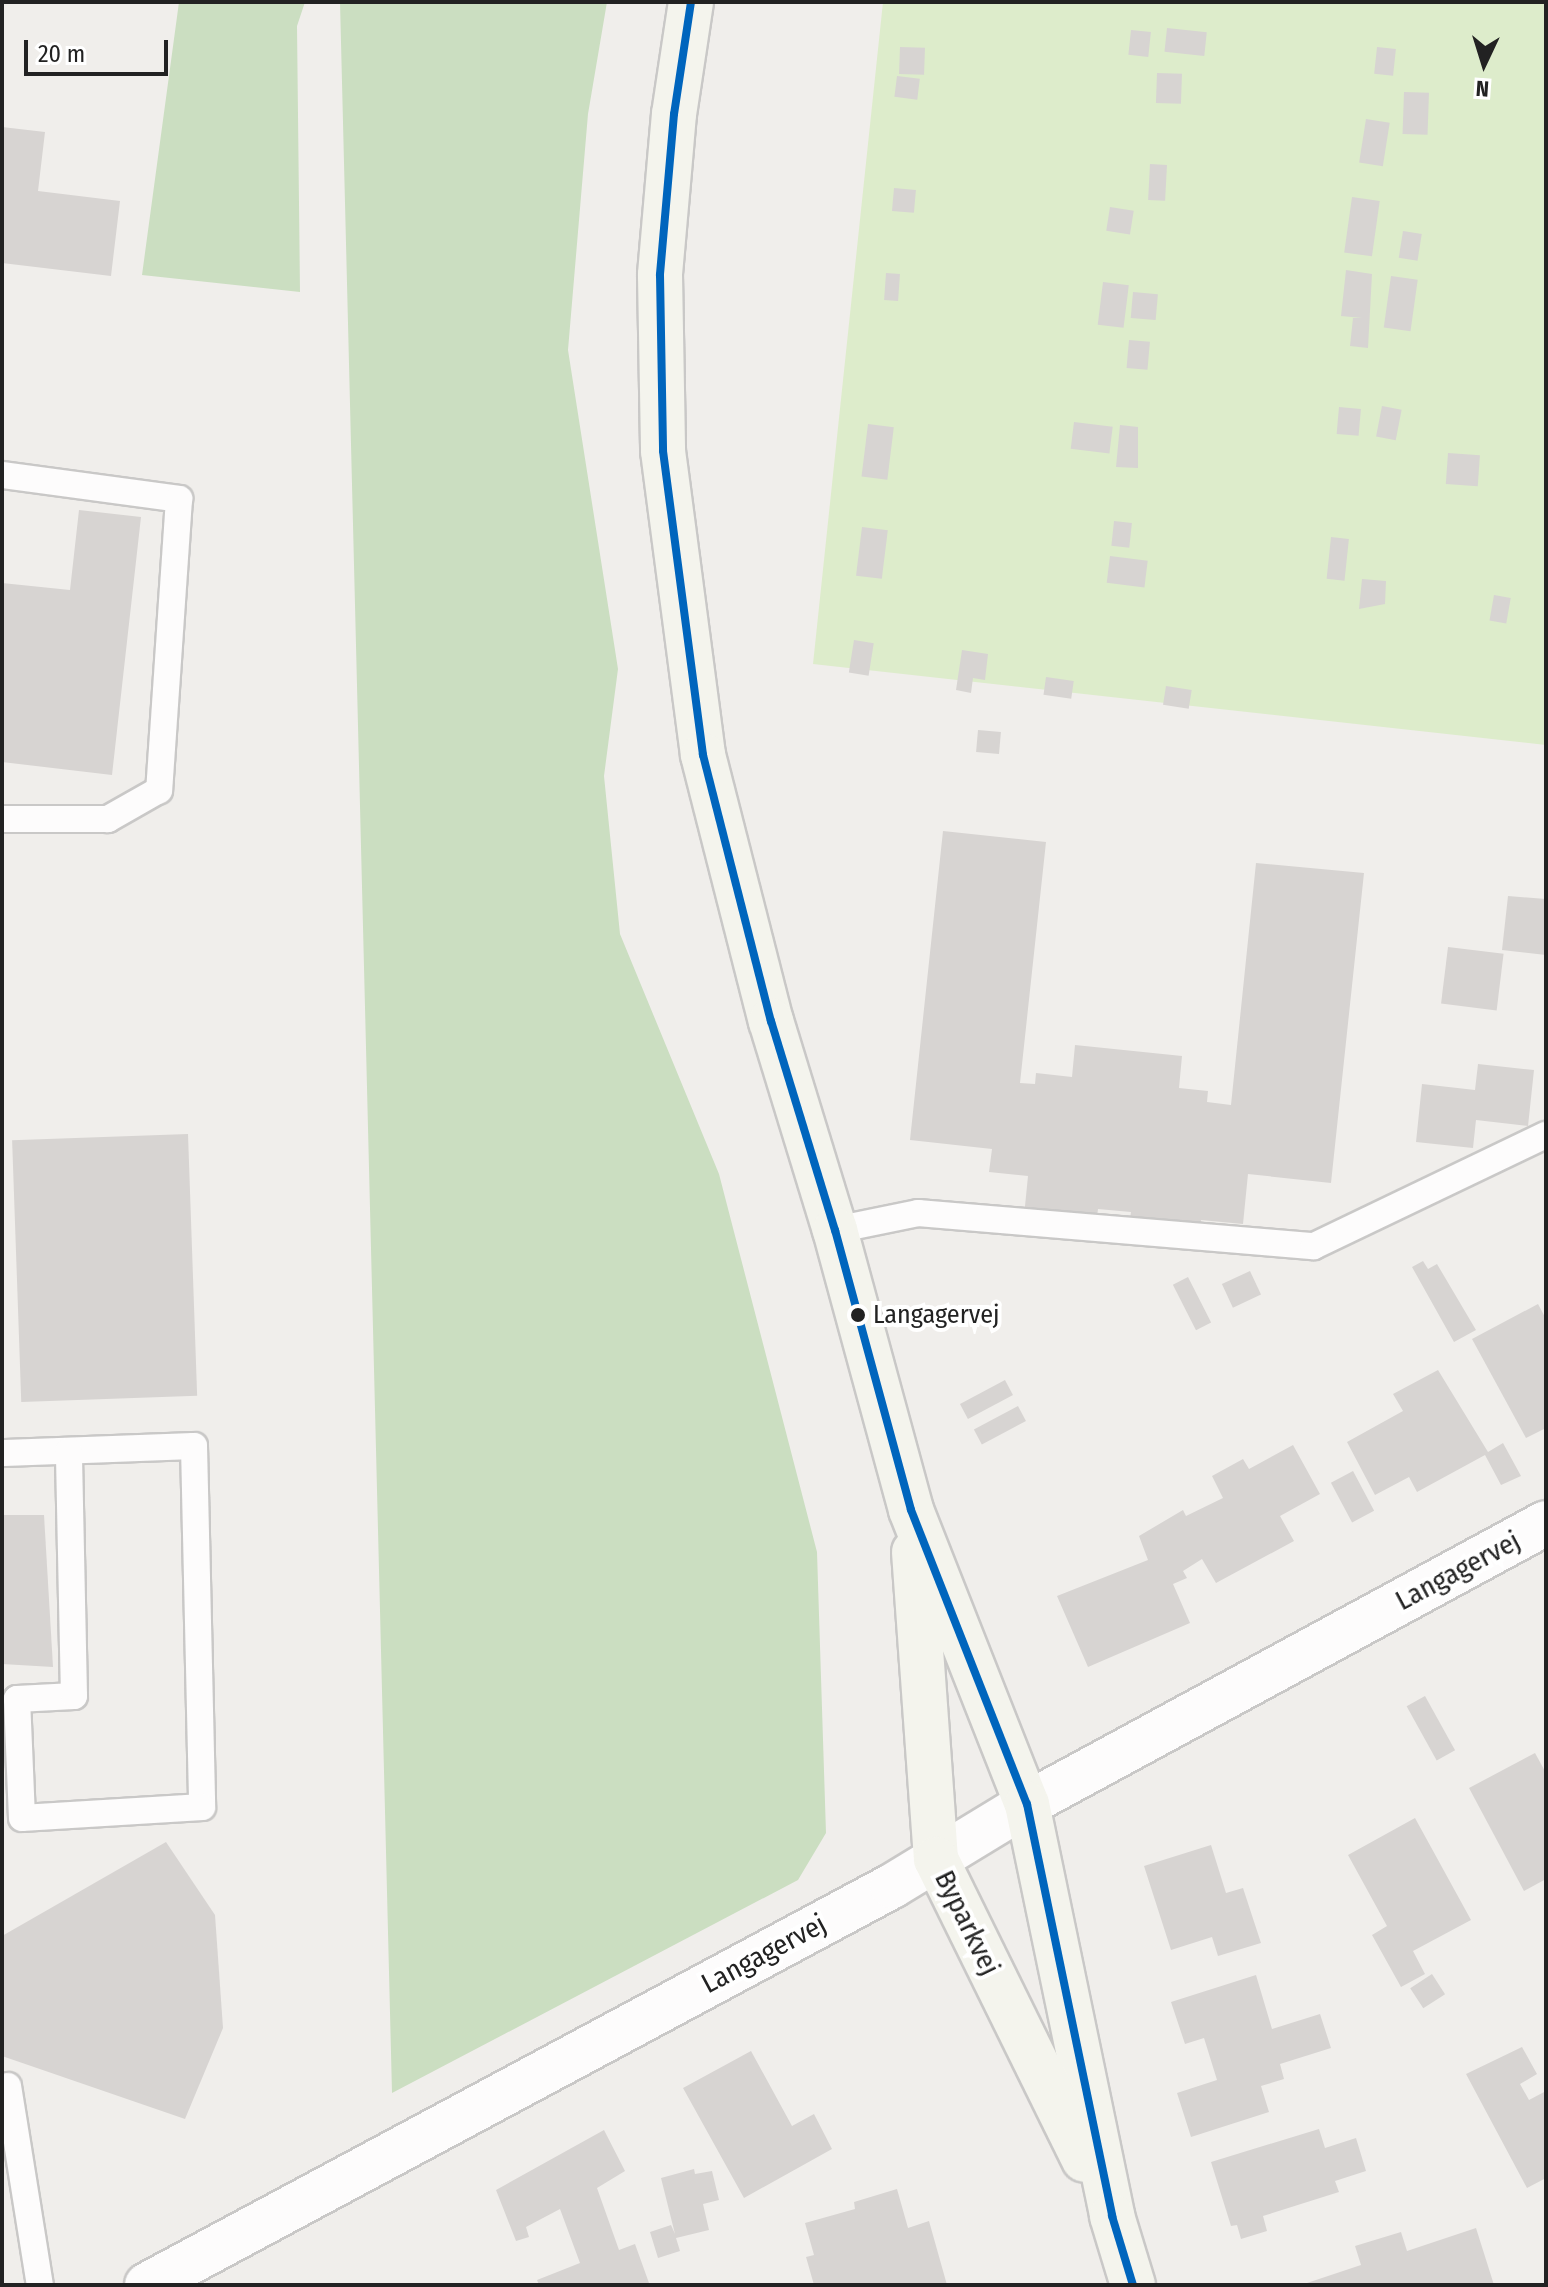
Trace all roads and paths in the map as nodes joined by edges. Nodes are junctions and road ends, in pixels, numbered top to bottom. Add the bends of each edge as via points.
1 (691, 2) edge
2 (2, 475) edge
3 (2, 819) edge
4 (1546, 1135) edge
5 (835, 1230) junction
6 (69, 1451) junction
7 (2, 1453) edge
8 (911, 1510) junction
9 (1546, 1523) edge
10 (1027, 1804) junction
11 (936, 1859) junction
12 (8, 2086) dead end
13 (1112, 2216) junction
14 (40, 2285) edge
15 (147, 2285) edge
16 (1133, 2285) edge

1 - 5 street, Byparkvej via 674,114 660,275 663,451 683,624 703,755 771,1021
2 - 3 lane via 179,499 159,790 108,819
4 - 5 lane via 1314,1246 918,1213
5 - 8 street, Byparkvej
6 - 6 lane via 194,1446 202,1807 22,1818 17,1699 74,1696
6 - 7 lane
8 - 10 street, Byparkvej
8 - 11 street, Byparkvej
9 - 10 street, Langagervej
10 - 11 street, Langagervej
10 - 13 street, Byparkvej
11 - 13 street, Byparkvej
11 - 15 street, Langagervej
12 - 14 lane
13 - 16 street, Byparkvej

